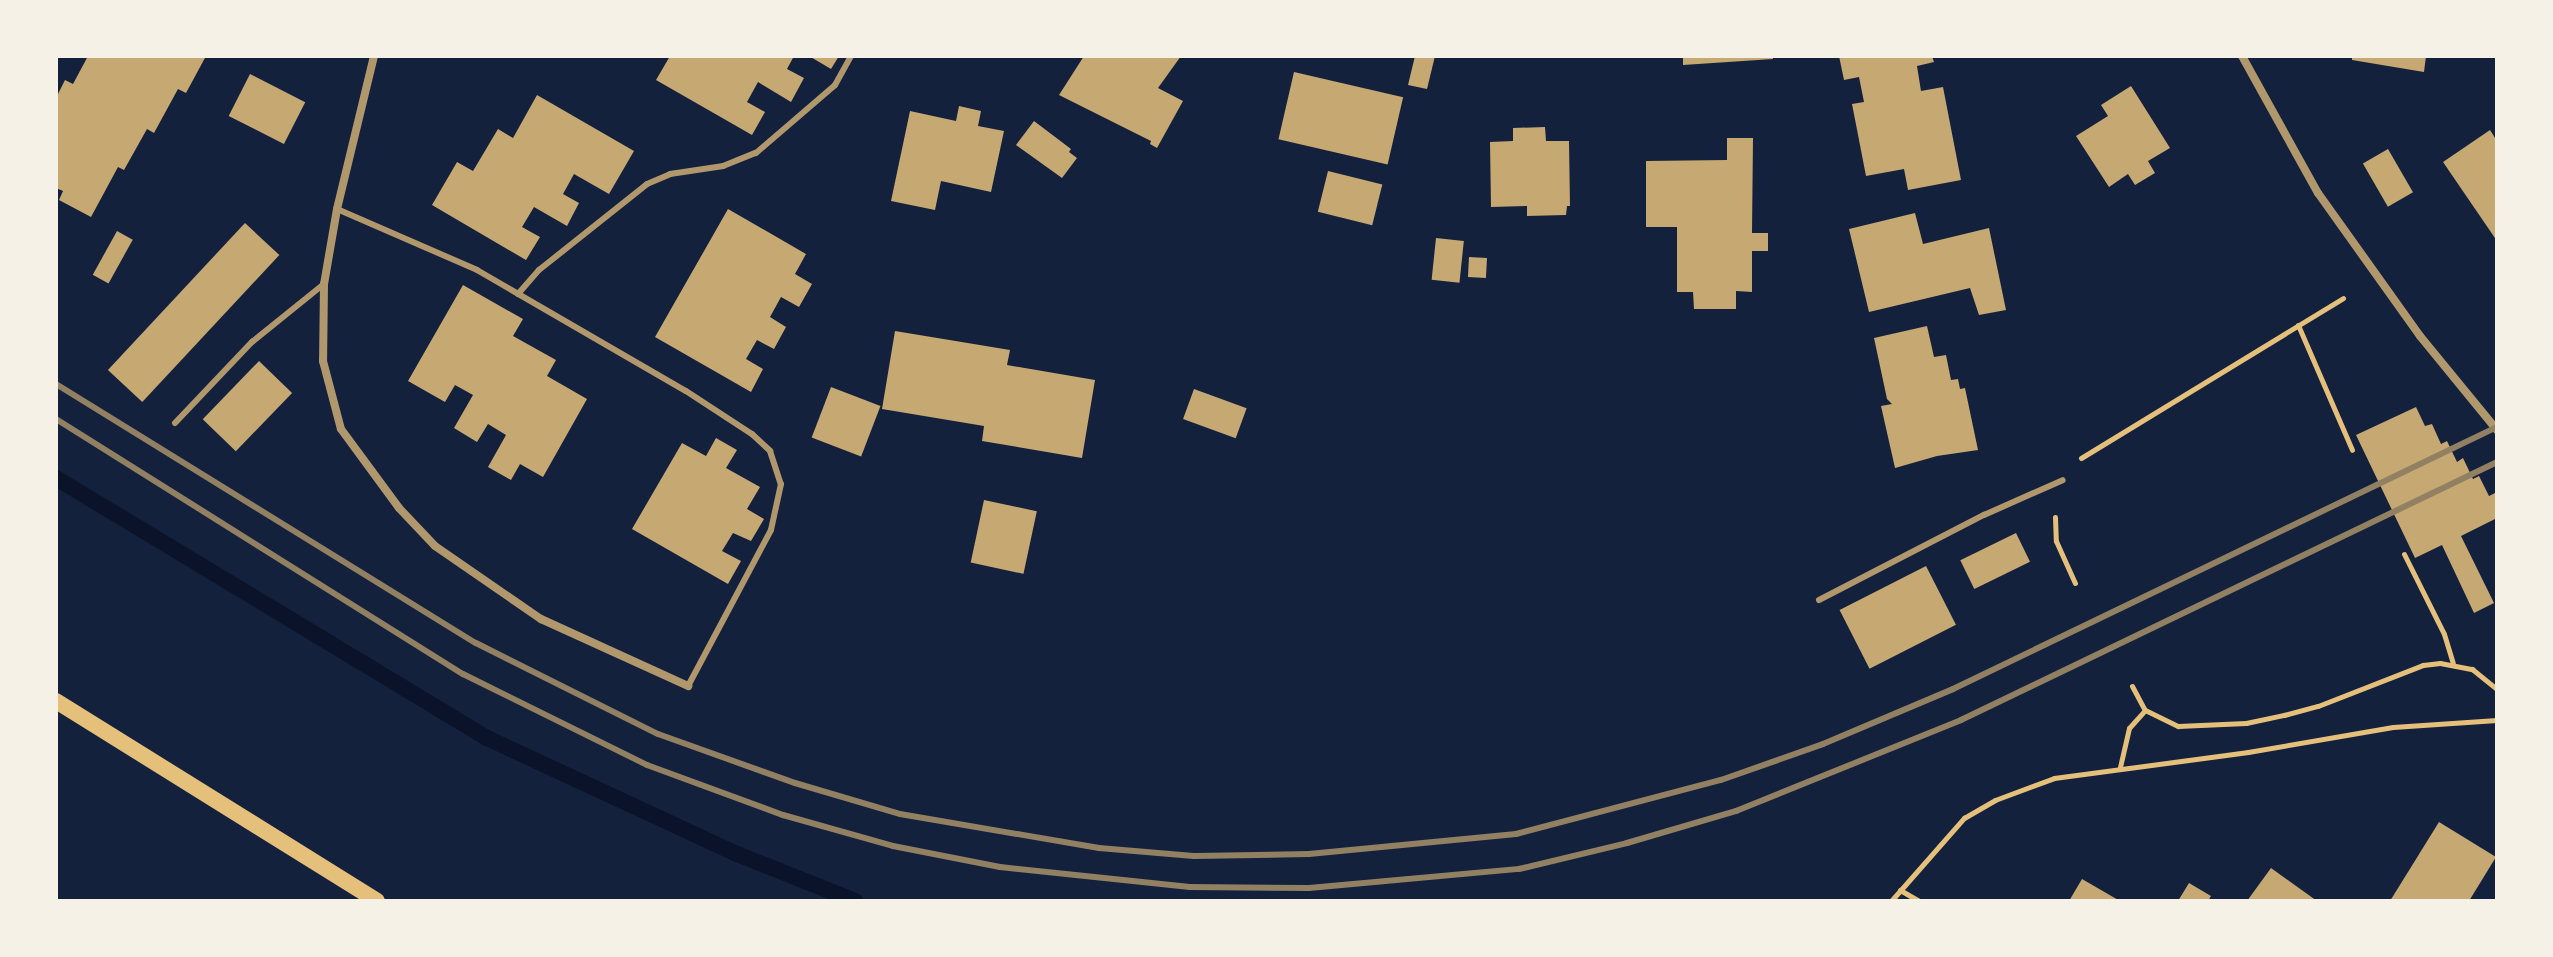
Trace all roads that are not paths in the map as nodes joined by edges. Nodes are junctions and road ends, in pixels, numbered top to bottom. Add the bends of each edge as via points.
1 (374, 56) edge
2 (851, 56) edge
3 (2242, 56) edge
4 (337, 209) junction
5 (324, 284) junction
6 (518, 294) junction
7 (175, 423) dead end
8 (2497, 430) edge
9 (2063, 480) road end
10 (1819, 600) dead end
11 (688, 686) joint
12 (56, 701) edge
13 (377, 901) edge

1 - 4 street
2 - 6 lane via 835,85 756,153 647,184 539,270
3 - 8 street via 2318,193
4 - 5 street
4 - 6 lane via 477,270
5 - 7 lane via 252,342
5 - 11 street via 323,361 341,429 399,508 435,546 541,619
6 - 11 lane via 686,391 770,451 781,484 771,530
9 - 10 lane
12 - 13 main road

